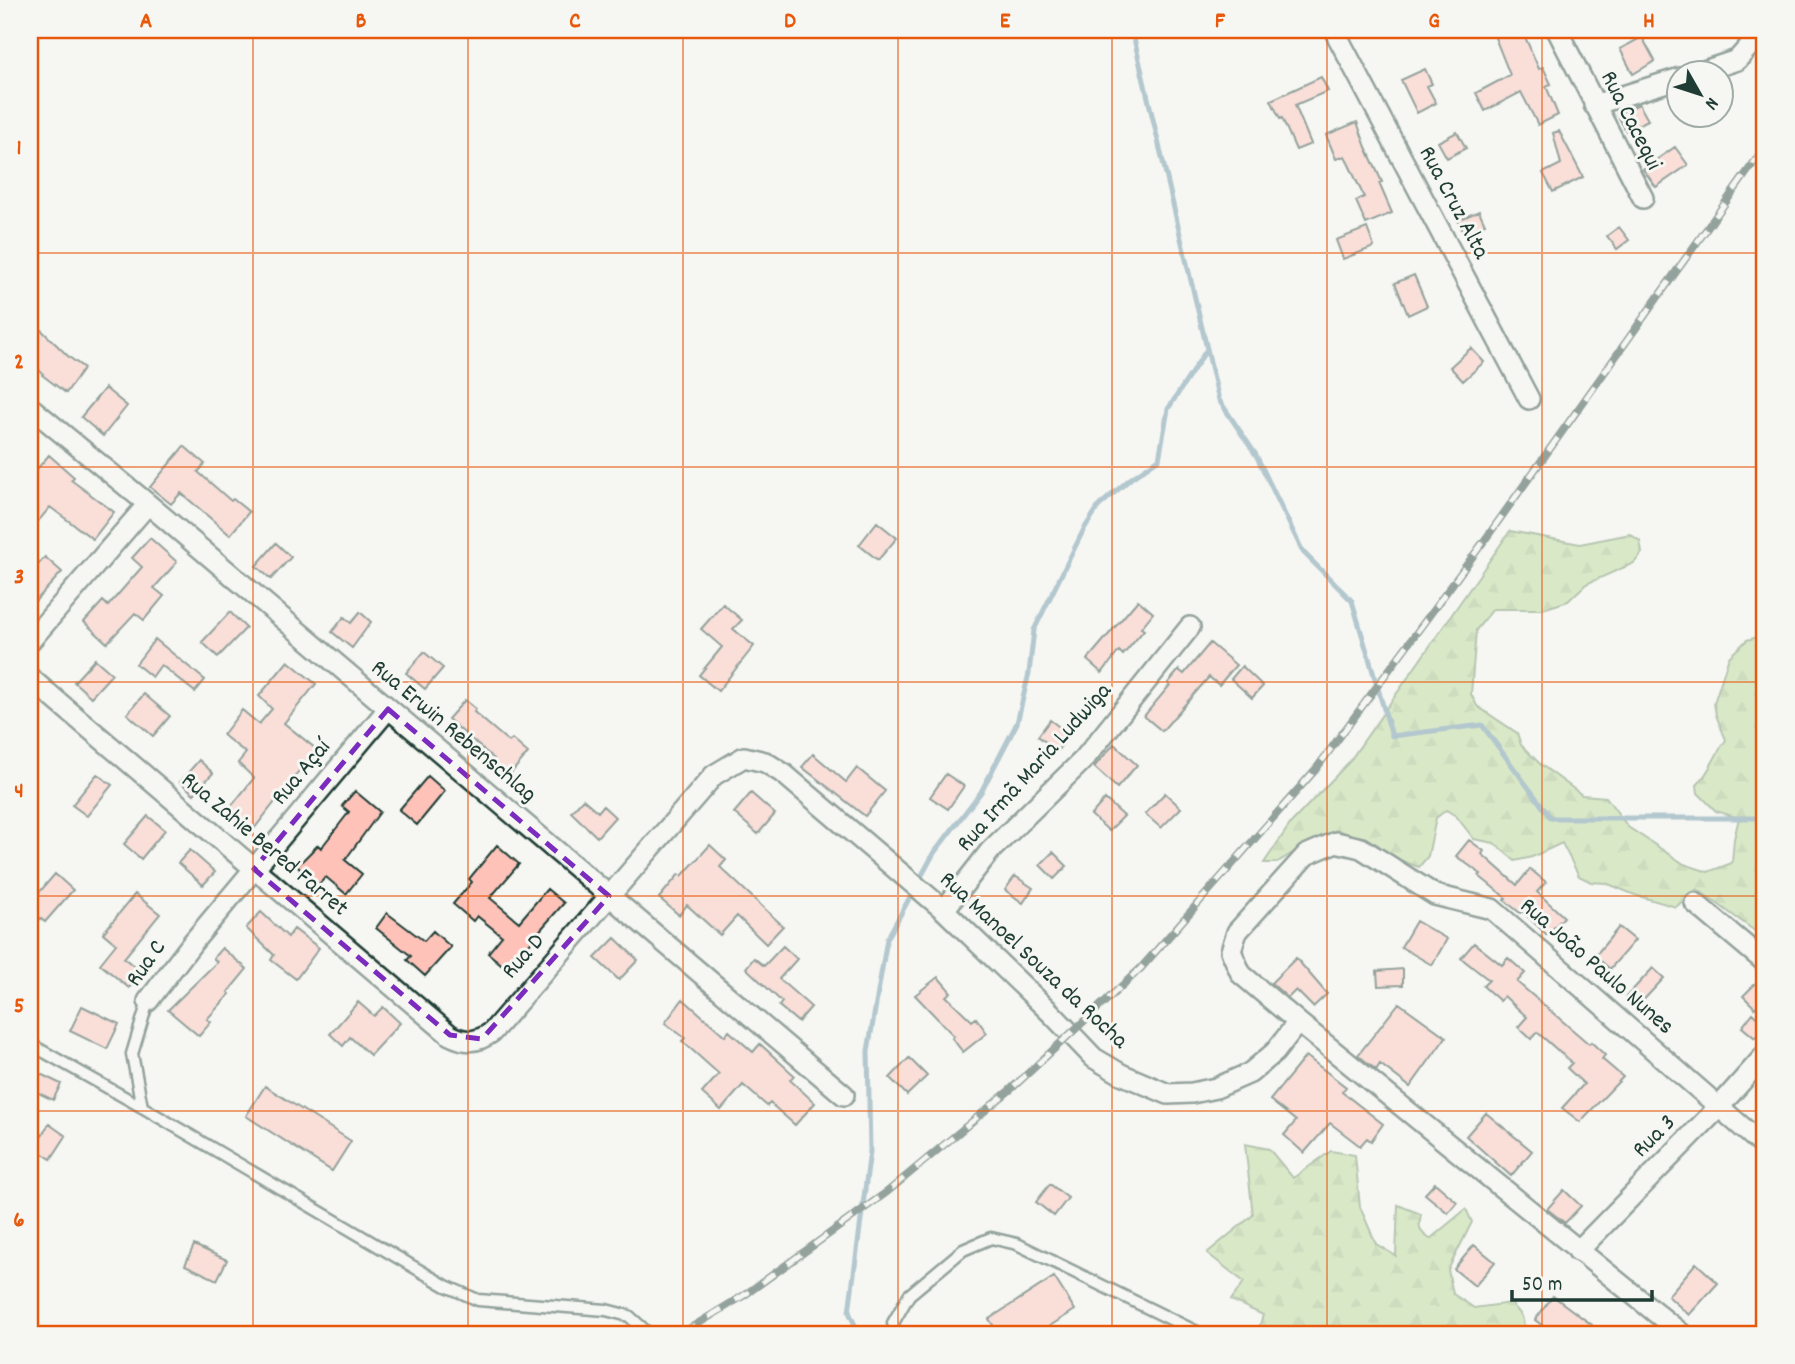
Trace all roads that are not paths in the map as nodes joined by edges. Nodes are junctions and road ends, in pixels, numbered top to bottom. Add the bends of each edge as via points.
1 (1334, 30) edge
2 (1556, 30) edge
3 (1764, 30) edge
4 (1736, 60) edge
5 (1666, 82) edge
6 (1594, 105) junction
7 (1643, 198) dead end
8 (1529, 399) dead end
9 (30, 407) edge
10 (148, 504) junction
11 (1190, 627) dead end
12 (30, 641) edge
13 (30, 678) edge
14 (388, 709) junction
15 (254, 869) junction
16 (609, 896) junction
17 (1695, 903) dead end
18 (944, 910) junction
19 (1765, 962) edge
20 (148, 1002) joint
21 (1298, 1022) junction
22 (471, 1042) joint
23 (30, 1044) edge
24 (1765, 1055) edge
25 (844, 1095) dead end
26 (142, 1107) junction
27 (1719, 1107) junction
28 (1765, 1147) edge
29 (1578, 1251) junction
30 (649, 1334) edge
31 (896, 1334) edge
32 (1201, 1334) edge
33 (1682, 1334) edge

1 - 8 street, Rua Cruz Alta
2 - 6 street, Rua Cacequi
3 - 4 street
5 - 6 street
6 - 7 street, Rua Cacequi
9 - 10 street, Rua Erwin Rebenschlag
10 - 12 street
10 - 14 street, Rua Erwin Rebenschlag
11 - 18 street, Rua Irmã Maria Ludwiga via 1084,759 990,851
13 - 15 street, Rua Zahie Bered Farret
14 - 15 street, Rua Açaí
14 - 16 street, Rua Erwin Rebenschlag
15 - 20 street, Rua C
15 - 22 street, Rua Zahie Bered Farret via 450,1035
16 - 18 street, Rua Manoel Souza da Rocha via 714,775 744,757 765,762 784,774
16 - 22 street, Rua D via 492,1032
16 - 25 street, Rua Erwin Rebenschlag
17 - 19 street
18 - 21 street, Rua Manoel Souza da Rocha via 1094,1058 1168,1094 1216,1087 1250,1073 1275,1052
20 - 26 lane, Rua C via 132,1054
21 - 27 street, Rua João Paulo Nunes via 1241,974 1231,951 1237,932 1306,855 1336,842 1361,848 1435,895 1492,909
21 - 29 street
23 - 26 lane
24 - 27 street, Rua 3
26 - 30 lane via 446,1286 478,1300 606,1310 629,1317
27 - 28 street, Rua João Paulo Nunes
27 - 29 street, Rua 3
29 - 33 street
31 - 32 lane via 893,1324 909,1295 963,1250 991,1238 1017,1244

